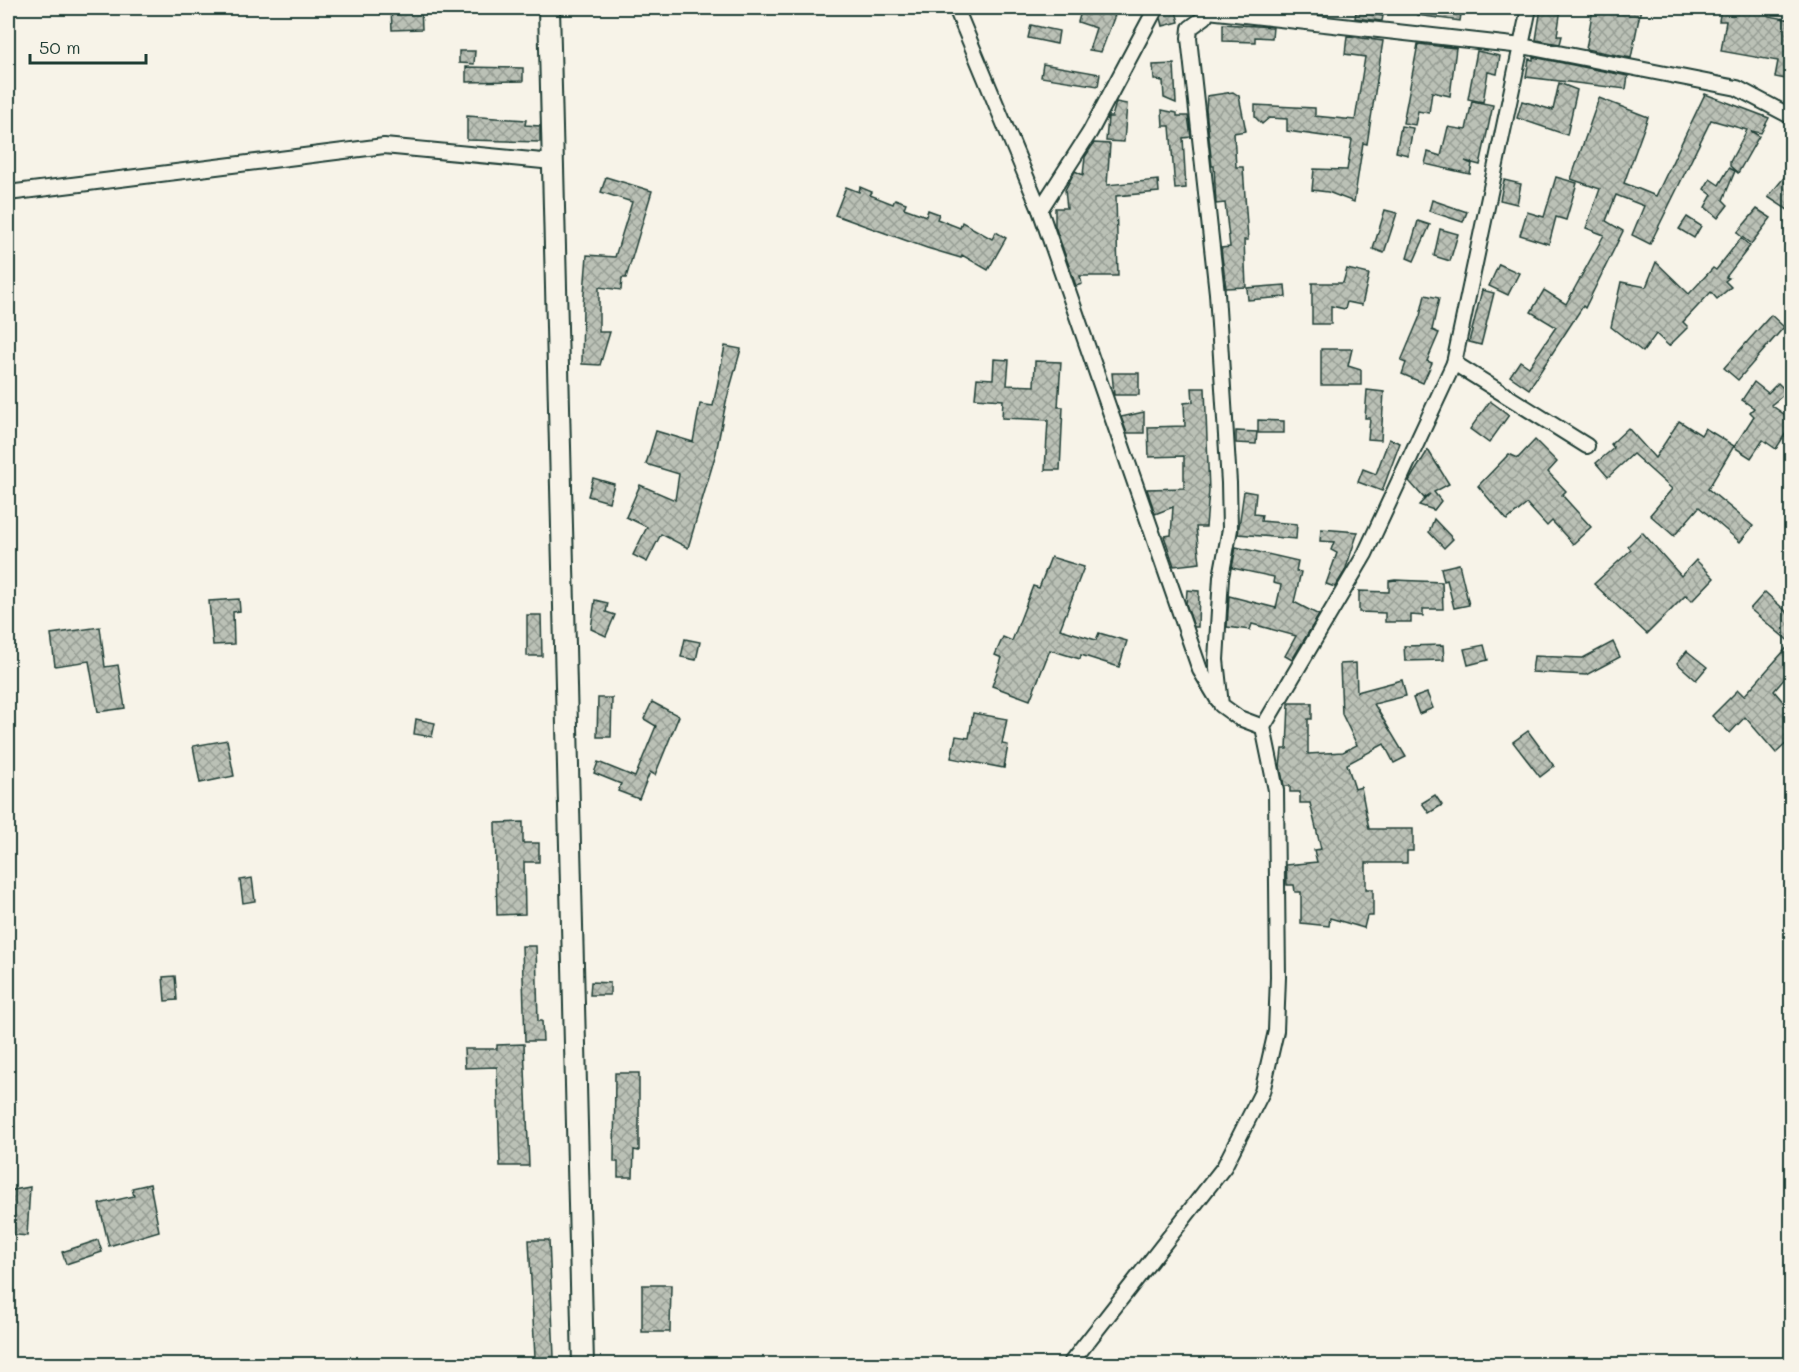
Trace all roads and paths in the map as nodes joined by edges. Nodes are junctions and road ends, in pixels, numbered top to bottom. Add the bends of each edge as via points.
1 (549, 8) edge
2 (956, 8) edge
3 (1156, 8) edge
4 (1530, 8) edge
5 (1208, 9) edge
6 (1522, 46) junction
7 (1791, 117) edge
8 (553, 162) junction
9 (8, 193) edge
10 (1040, 210) junction
11 (1454, 363) junction
12 (1587, 446) dead end
13 (1221, 705) junction
14 (1263, 727) junction
15 (583, 1365) edge
16 (1070, 1365) edge

1 - 8 main road
2 - 10 street
3 - 10 street via 1090,132
4 - 6 street
5 - 6 street
5 - 13 street via 1205,17 1190,28 1189,38 1217,293 1229,483 1230,529 1221,577 1216,660
6 - 7 street via 1737,88
6 - 11 street
8 - 9 street via 384,146
8 - 15 main road
10 - 13 street via 1200,670
11 - 12 street
11 - 14 street via 1365,554
13 - 14 street via 1239,718
14 - 16 street via 1276,790 1278,977 1276,1031 1262,1092 1224,1167

